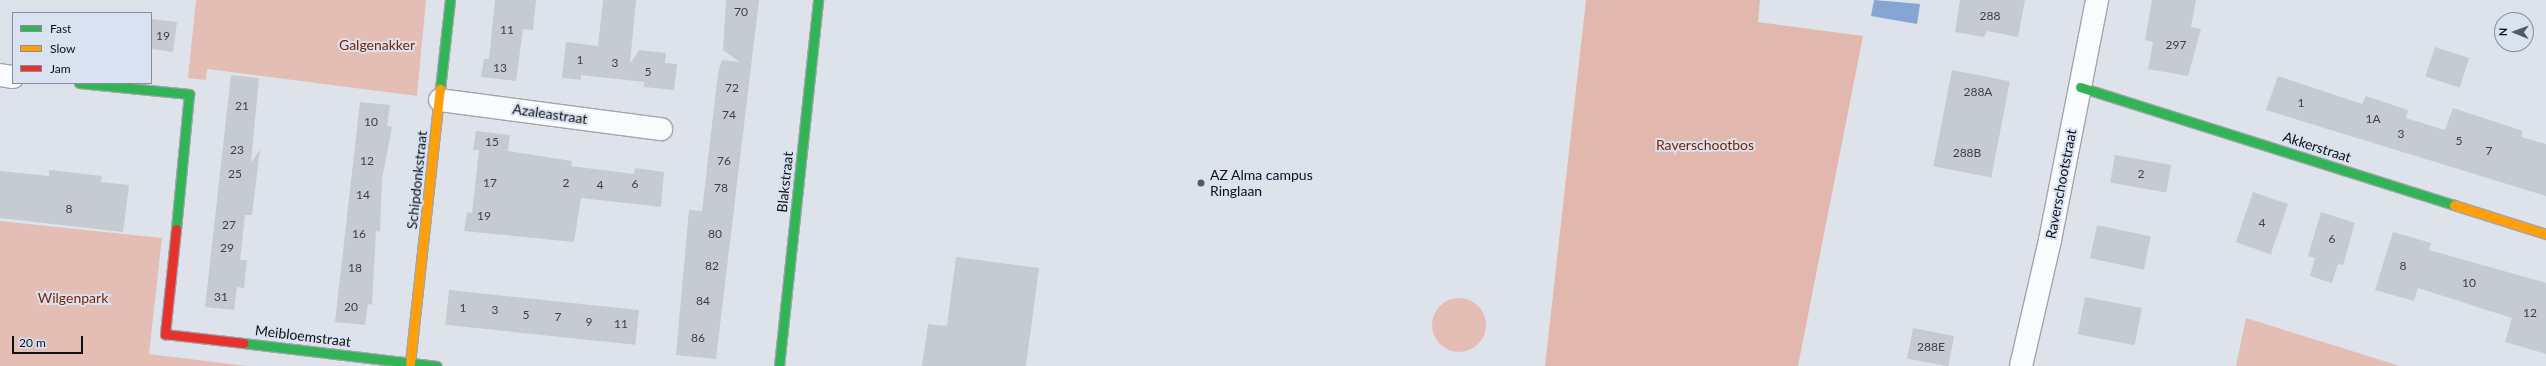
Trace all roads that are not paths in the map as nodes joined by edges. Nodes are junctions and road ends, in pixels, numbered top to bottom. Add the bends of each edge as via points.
1 (450, 0) edge
2 (818, 0) edge
3 (2097, 0) edge
4 (0, 75) edge
5 (12, 76) edge
6 (89, 84) edge
7 (2080, 87) junction
8 (440, 100) junction
9 (661, 129) dead end
10 (2546, 234) edge
11 (410, 363) junction
12 (437, 366) edge
13 (779, 366) edge
14 (2021, 366) edge

1 - 8 street, Schipdonkstraat
2 - 13 street, Blakstraat
3 - 7 street, Raverschootstraat
4 - 5 street
6 - 11 street, Meibloemstraat via 189,94 165,334
7 - 10 street, Akkerstraat
7 - 14 street, Raverschootstraat
8 - 9 street, Azaleastraat
8 - 11 street, Schipdonkstraat
11 - 12 street, Meibloemstraat

